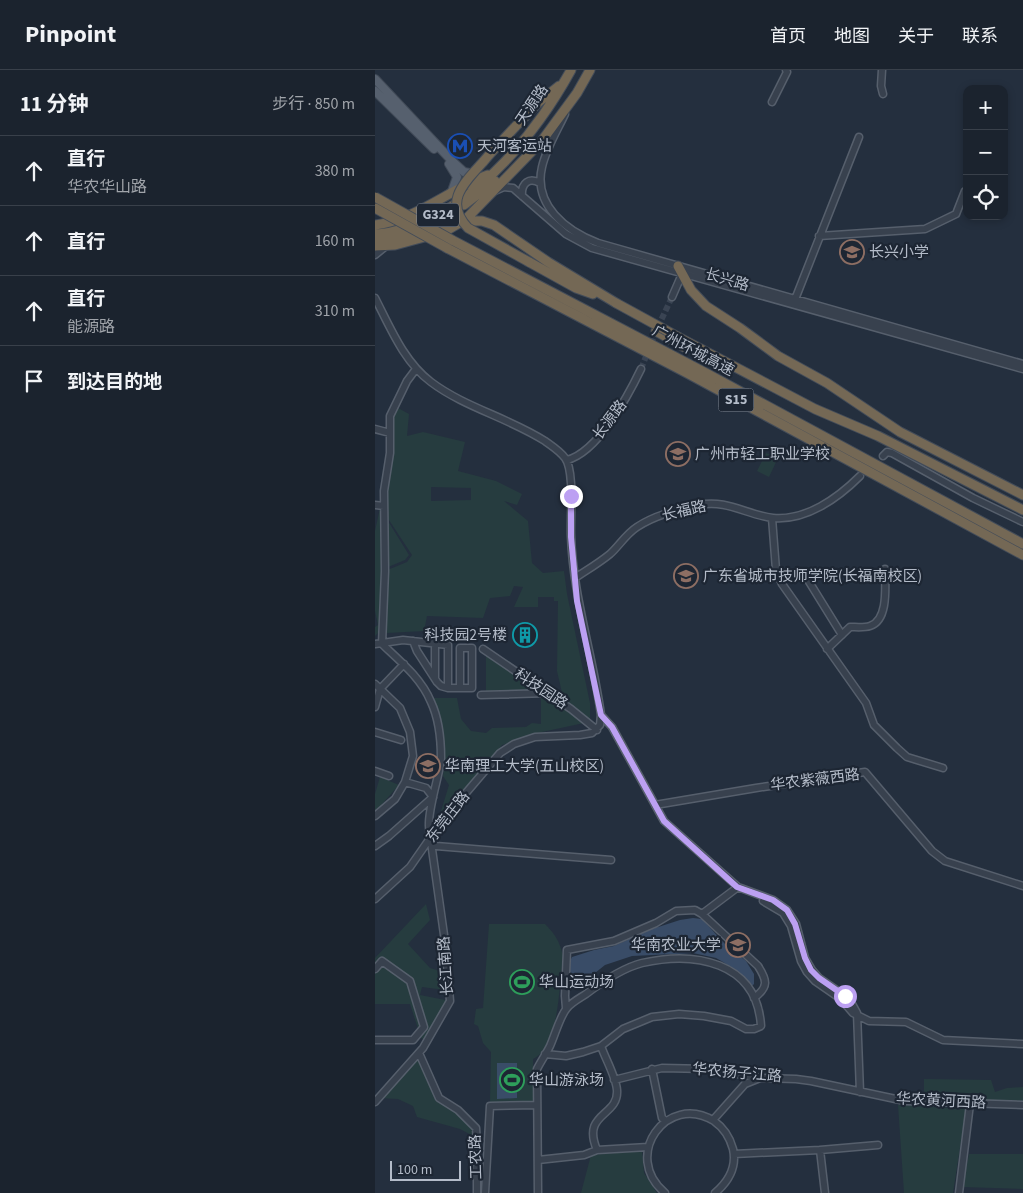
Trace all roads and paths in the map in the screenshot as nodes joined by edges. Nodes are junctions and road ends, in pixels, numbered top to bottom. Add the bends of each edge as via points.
1 (571, 70) edge
2 (590, 70) edge
3 (786, 70) edge
4 (883, 70) edge
5 (375, 79) edge
6 (564, 83) junction
7 (375, 91) edge
8 (883, 94) dead end
9 (772, 102) dead end
10 (570, 103) junction
11 (859, 137) dead end
12 (526, 159) junction
13 (455, 167) junction
14 (491, 174) junction
15 (540, 183) junction
16 (453, 191) junction
17 (522, 196) junction
18 (375, 197) edge
19 (963, 197) edge
20 (484, 199) junction
21 (375, 208) edge
22 (464, 221) junction
23 (375, 225) edge
24 (375, 234) edge
25 (819, 236) junction
26 (375, 244) edge
27 (449, 244) junction
28 (386, 246) junction
29 (375, 255) edge
30 (680, 270) junction
31 (672, 297) tunnel mouth
32 (375, 298) edge
33 (793, 302) junction
34 (616, 303) junction
35 (656, 332) dead end
36 (1023, 364) edge
37 (417, 369) junction
38 (641, 369) tunnel mouth
39 (1023, 369) edge
40 (789, 395) junction
41 (375, 429) edge
42 (390, 433) junction
43 (883, 456) dead end
44 (567, 460) junction
45 (860, 476) dead end
46 (1023, 495) edge
47 (375, 505) edge
48 (384, 506) junction
49 (1023, 510) edge
50 (772, 518) junction
51 (1023, 522) edge
52 (1023, 544) edge
53 (1023, 555) edge
54 (885, 569) dead end
55 (803, 572) dead end
56 (575, 578) junction
57 (842, 635) junction
58 (413, 641) junction
59 (422, 642) junction
60 (379, 644) edge
61 (435, 644) junction
62 (483, 649) dead end
63 (827, 649) junction
64 (422, 659) junction
65 (404, 664) junction
66 (435, 678) junction
67 (375, 684) edge
68 (448, 688) junction
69 (460, 688) junction
70 (381, 689) junction
71 (548, 693) junction
72 (481, 695) dead end
73 (375, 707) edge
74 (601, 715) junction
75 (597, 730) junction
76 (375, 732) edge
77 (401, 740) dead end
78 (943, 768) dead end
79 (375, 772) edge
80 (389, 776) dead end
81 (405, 782) junction
82 (433, 797) junction
83 (655, 805) junction
84 (375, 816) edge
85 (430, 836) junction
86 (375, 846) edge
87 (611, 860) dead end
88 (1023, 886) edge
89 (736, 889) junction
90 (375, 899) edge
91 (702, 914) junction
92 (375, 968) edge
93 (754, 998) junction
94 (566, 1008) junction
95 (857, 1013) junction
96 (375, 1040) edge
97 (1023, 1044) edge
98 (601, 1046) junction
99 (419, 1053) junction
100 (545, 1054) junction
101 (652, 1070) junction
102 (761, 1078) junction
103 (613, 1080) junction
104 (860, 1092) junction
105 (375, 1102) edge
106 (970, 1104) junction
107 (1023, 1105) edge
108 (537, 1106) junction
109 (713, 1120) junction
110 (666, 1121) junction
111 (593, 1140) junction
112 (878, 1145) dead end
113 (648, 1147) junction
114 (597, 1150) junction
115 (820, 1150) junction
116 (734, 1154) junction
117 (585, 1155) junction
118 (538, 1160) junction
119 (477, 1193) edge
120 (485, 1193) edge
121 (538, 1193) edge
122 (665, 1193) edge
123 (715, 1193) edge
124 (825, 1193) edge
125 (959, 1193) edge

1 - 6 highway, 天源路 / G324
2 - 10 highway, 天源路 / G324
3 - 9 street
4 - 8 street
5 - 13 main road
6 - 14 highway, 天源路 / G324 via 525,140
6 - 34 highway, bridge via 539,102 465,182 458,195 457,206 461,220 469,228 577,288
7 - 13 main road
10 - 12 highway, 天源路 / G324
10 - 15 street, 长兴路 via 545,156
11 - 25 street
12 - 20 highway, G324
12 - 26 highway via 445,218
13 - 14 main road via 467,173
13 - 16 main road via 457,177
14 - 16 highway, G324
14 - 24 highway, G324 via 455,205 432,218 395,232
15 - 17 street via 525,184
15 - 30 street, 长兴路 via 551,211 576,233
16 - 23 highway, G324 via 413,213
17 - 20 street, 长兴路 via 513,188 504,187
17 - 30 street, 长兴路 via 559,229 582,243
18 - 27 highway, 广州环城高速 / S15, bridge
19 - 25 street via 956,214 925,229
20 - 22 highway, G324
21 - 27 highway, 广州环城高速 / S15, bridge
22 - 28 highway, G324 via 443,231
22 - 34 highway via 491,223 547,262
25 - 33 street
26 - 28 highway, G324
27 - 52 highway, 广州环城高速 / S15 via 706,373
27 - 53 highway, 广州环城高速 / S15
28 - 29 street
30 - 31 street
30 - 33 street, 长兴路
30 - 46 highway via 691,290 706,306 778,356 827,382 900,432
32 - 37 street
33 - 36 street, 长兴路
33 - 39 street, 长兴路
34 - 40 highway, bridge
35 - 40 highway via 749,381
37 - 42 street via 407,381 390,416
37 - 44 street via 440,388 534,434
38 - 44 street, 长源路 via 627,399 595,442 581,455
40 - 49 highway
41 - 42 street
42 - 48 street
43 - 51 street via 887,452 892,453
44 - 56 street
45 - 50 street, 长福路 via 844,492 803,514
47 - 48 street
48 - 60 street via 385,571
50 - 56 street, 长福路 via 724,504 700,505 674,512 636,528 611,553
50 - 63 street via 776,570 782,584
54 - 57 street via 884,609 880,619 870,626 850,627
55 - 57 street
56 - 74 street
57 - 63 street
58 - 59 street
58 - 60 street
58 - 64 street
59 - 61 street
59 - 64 street
60 - 65 street, 长江南路
61 - 66 street
61 - 68 street via 448,645
62 - 71 street, 科技园路
63 - 78 street via 866,703 874,725 907,756
64 - 66 street
65 - 70 street
65 - 82 street, 长江南路 via 431,701 440,730 441,760
66 - 68 street via 441,686
67 - 70 street
68 - 69 street
69 - 69 street via 472,688 472,648 459,648
70 - 73 street
70 - 81 street via 400,708 409,732 413,756
71 - 72 street
71 - 75 street, 科技园路
74 - 75 street
74 - 83 street via 612,727
75 - 85 street, 东莞庄路 via 588,734 535,738 507,748
76 - 77 street
79 - 80 street
81 - 82 street via 426,788
81 - 84 street via 395,799
82 - 85 street, 长江南路
82 - 86 street
83 - 88 street, 华农紫薇西路 via 865,772 931,851 945,861
83 - 89 street via 663,823
85 - 87 street via 437,846
85 - 90 street, 东莞庄路 via 410,867
85 - 99 street, 长江南路 via 450,1001
89 - 91 street
89 - 95 street via 773,900 785,911 795,924 811,970 845,996
91 - 93 street via 764,975 764,990
91 - 94 street via 695,910 675,911 614,941 567,950
92 - 96 street via 382,961 410,981 424,1027 413,1040
93 - 94 street via 741,980 723,966 699,959 675,959 641,963 623,970
93 - 98 street via 760,1011 761,1026 754,1030 731,1021 679,1014 652,1018 623,1029
94 - 100 street
95 - 97 street via 869,1021 906,1022 943,1040
95 - 104 street
98 - 100 street via 566,1056
98 - 103 street
99 - 105 street, 长江南路
99 - 119 street, 工农路 via 439,1098 458,1110 475,1128
100 - 108 street via 537,1069
101 - 102 street, 华农扬子江路 via 708,1069
101 - 103 street, 华农扬子江路
101 - 110 street via 662,1118
102 - 104 street, 华农扬子江路 via 796,1079
102 - 109 street via 745,1084
103 - 111 street via 617,1089 616,1100 595,1122
104 - 106 street, 华农黄河西路 via 905,1101
106 - 107 street, 华农黄河西路
106 - 125 street
108 - 118 street
108 - 120 street via 490,1106
109 - 110 street via 691,1114
109 - 116 street via 725,1131
110 - 113 street via 653,1134
111 - 114 street
111 - 117 street
112 - 115 street
113 - 114 street
113 - 122 street via 648,1169
114 - 117 street
115 - 116 street
115 - 124 street
116 - 123 street via 729,1177
117 - 118 street
118 - 121 street

